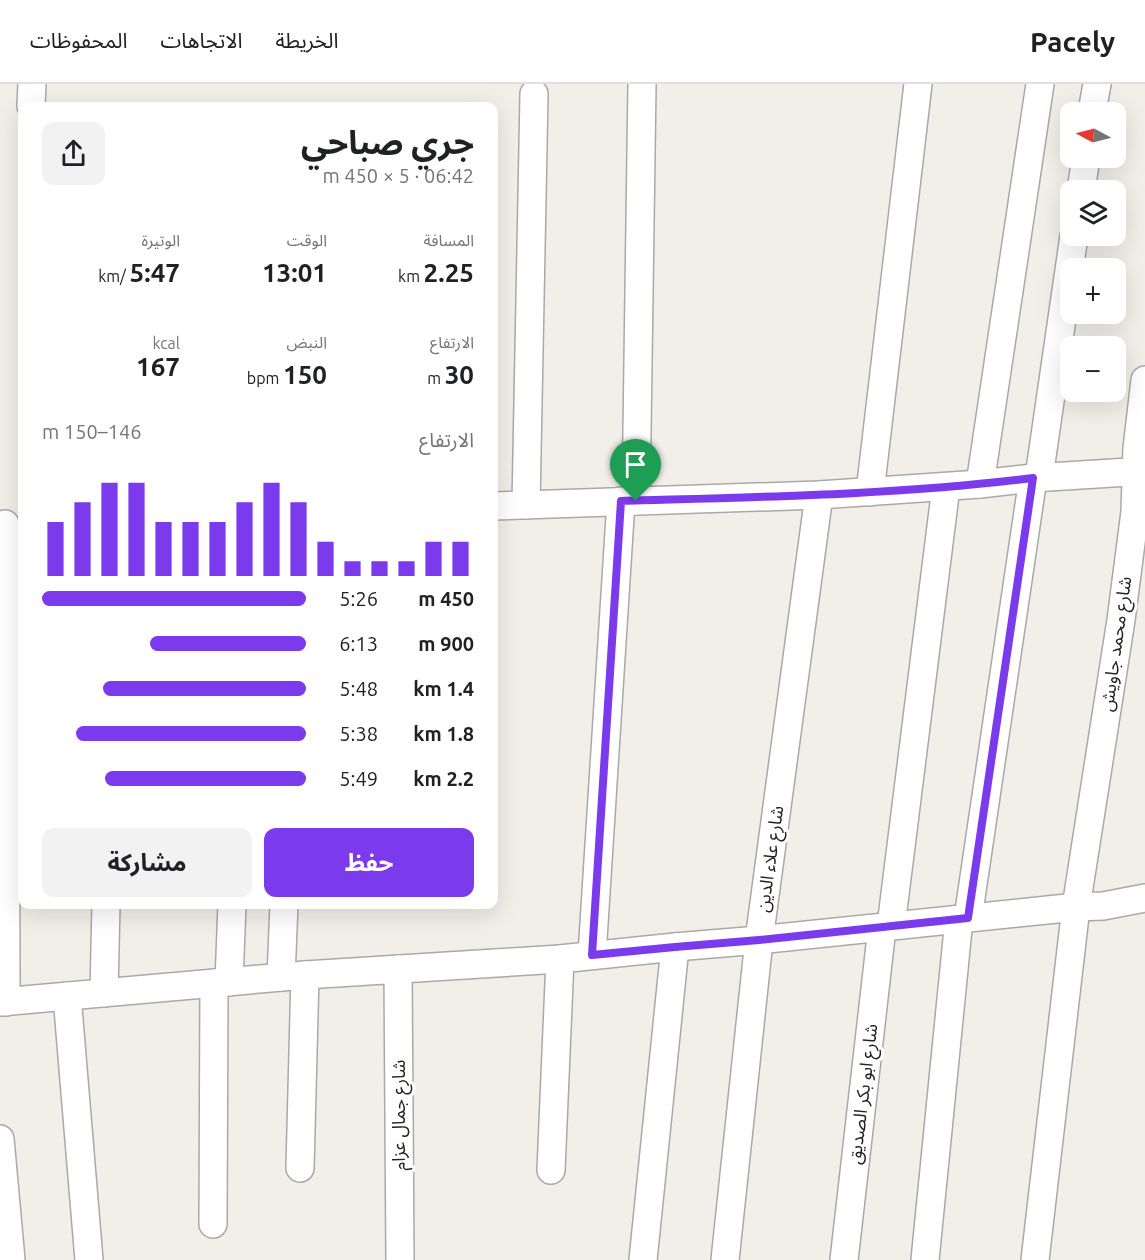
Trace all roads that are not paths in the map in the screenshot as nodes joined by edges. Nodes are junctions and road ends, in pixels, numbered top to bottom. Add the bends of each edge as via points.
1 (32, 84) edge
2 (642, 84) edge
3 (918, 84) edge
4 (1040, 84) edge
5 (1097, 84) edge
6 (534, 94) dead end
7 (32, 102) edge
8 (1094, 102) edge
9 (1072, 246) edge
10 (1145, 380) edge
11 (1141, 471) edge
12 (1036, 478) junction
13 (980, 484) junction
14 (946, 487) junction
15 (870, 492) junction
16 (819, 495) junction
17 (628, 501) junction
18 (526, 505) junction
19 (498, 506) edge
20 (9, 523) edge
21 (1145, 898) edge
22 (1076, 907) junction
23 (106, 909) edge
24 (231, 909) edge
25 (285, 909) edge
26 (963, 919) junction
27 (886, 927) junction
28 (759, 940) junction
29 (675, 947) junction
30 (592, 955) junction
31 (560, 959) junction
32 (398, 969) junction
33 (293, 976) junction
34 (222, 983) junction
35 (104, 993) junction
36 (67, 996) junction
37 (3, 1002) edge
38 (0, 1139) edge
39 (300, 1168) dead end
40 (551, 1170) dead end
41 (213, 1224) dead end
42 (11, 1260) edge
43 (89, 1260) edge
44 (400, 1260) edge
45 (643, 1260) edge
46 (725, 1260) edge
47 (844, 1260) edge
48 (925, 1260) edge
49 (1035, 1260) edge

1 - 7 street
2 - 17 street
3 - 15 street
4 - 13 street
5 - 8 street
6 - 18 street
9 - 12 street
10 - 11 street, شارع محمد جاويش via 1137,448
11 - 12 street
11 - 22 street, شارع محمد جاويش
12 - 13 street
12 - 26 street
13 - 14 street
14 - 15 street
14 - 27 street, شارع ابو بكر الصديق
15 - 16 street
16 - 17 street
16 - 28 street, شارع علاء الدين
17 - 18 street
17 - 30 street
18 - 19 street
20 - 37 street
21 - 22 street
22 - 26 street
22 - 49 street, شارع محمد جاويش
23 - 35 street
24 - 34 street
25 - 33 street
26 - 27 street
26 - 48 street
27 - 28 street
27 - 47 street, شارع ابو بكر الصديق
28 - 29 street
28 - 46 street, شارع علاء الدين
29 - 30 street
29 - 45 street
30 - 31 street
31 - 32 street
31 - 40 street
32 - 33 street
32 - 44 street, شارع جمال عزام
33 - 34 street
33 - 39 street
34 - 35 street
34 - 41 street
35 - 36 street
36 - 37 street
36 - 43 street
38 - 42 street

